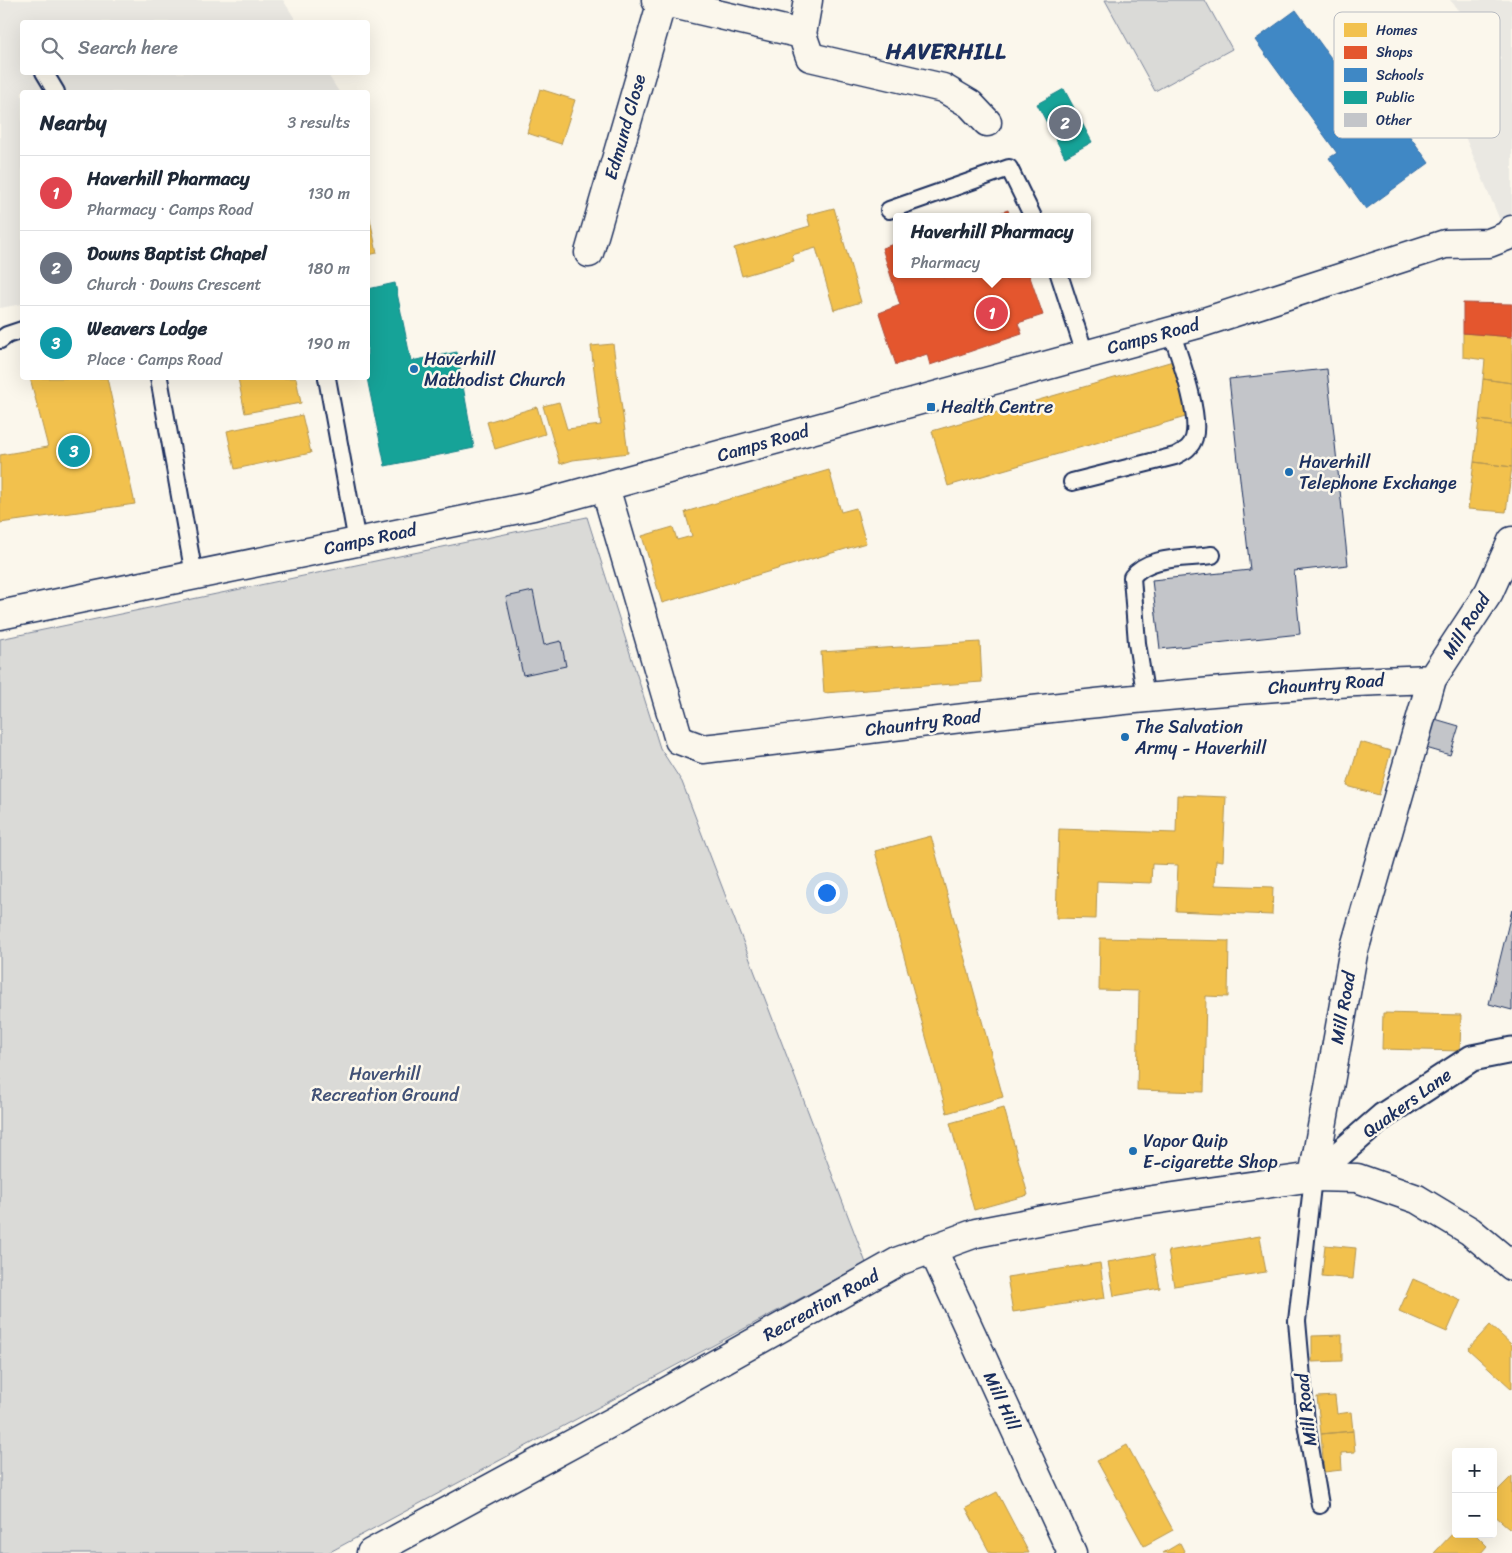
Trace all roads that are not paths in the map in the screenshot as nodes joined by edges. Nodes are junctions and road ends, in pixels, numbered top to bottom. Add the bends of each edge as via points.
1 (808, 0) edge
2 (659, 1) edge
3 (802, 34) junction
4 (46, 75) edge
5 (55, 90) edge
6 (987, 122) dead end
7 (889, 210) dead end
8 (1031, 213) edge
9 (1510, 236) edge
10 (589, 253) dead end
11 (1060, 278) edge
12 (20, 331) edge
13 (1171, 331) junction
14 (0, 340) edge
15 (1085, 354) junction
16 (159, 380) edge
17 (327, 380) edge
18 (1072, 482) dead end
19 (605, 487) junction
20 (1512, 541) edge
21 (357, 542) junction
22 (1212, 555) dead end
23 (194, 575) junction
24 (0, 615) edge
25 (1432, 679) junction
26 (1146, 698) junction
27 (1512, 1050) edge
28 (1313, 1177) junction
29 (932, 1248) junction
30 (1512, 1266) edge
31 (1320, 1505) dead end
32 (371, 1553) edge
33 (1072, 1553) edge

1 - 3 street
2 - 3 street
2 - 10 street, Edmund Close
3 - 6 street via 810,57 943,88 970,104
4 - 5 lane
7 - 8 lane via 1009,168
9 - 13 street, Camps Road via 1489,243 1437,246
11 - 15 lane
12 - 14 lane
13 - 15 street, Camps Road
13 - 18 lane via 1194,411 1194,438 1188,449 1175,456
15 - 19 street, Camps Road
16 - 23 lane
17 - 21 lane
19 - 21 street, Camps Road via 533,506
19 - 26 street, Chauntry Road via 679,740 703,749
20 - 25 street, Mill Road via 1488,592
21 - 23 street, Camps Road
22 - 26 lane via 1150,563 1139,568 1132,577
23 - 24 street, Camps Road
25 - 26 street, Chauntry Road via 1358,681
25 - 28 street, Mill Road via 1353,954
27 - 28 street, Quakers Lane via 1472,1058 1383,1116
28 - 29 street, Recreation Road via 1132,1203 976,1233
28 - 30 street, Recreation Road via 1357,1178 1417,1199 1470,1231
28 - 31 lane, Mill Road via 1297,1321 1306,1423
29 - 32 street, Recreation Road via 899,1261
29 - 33 street, Mill Hill

